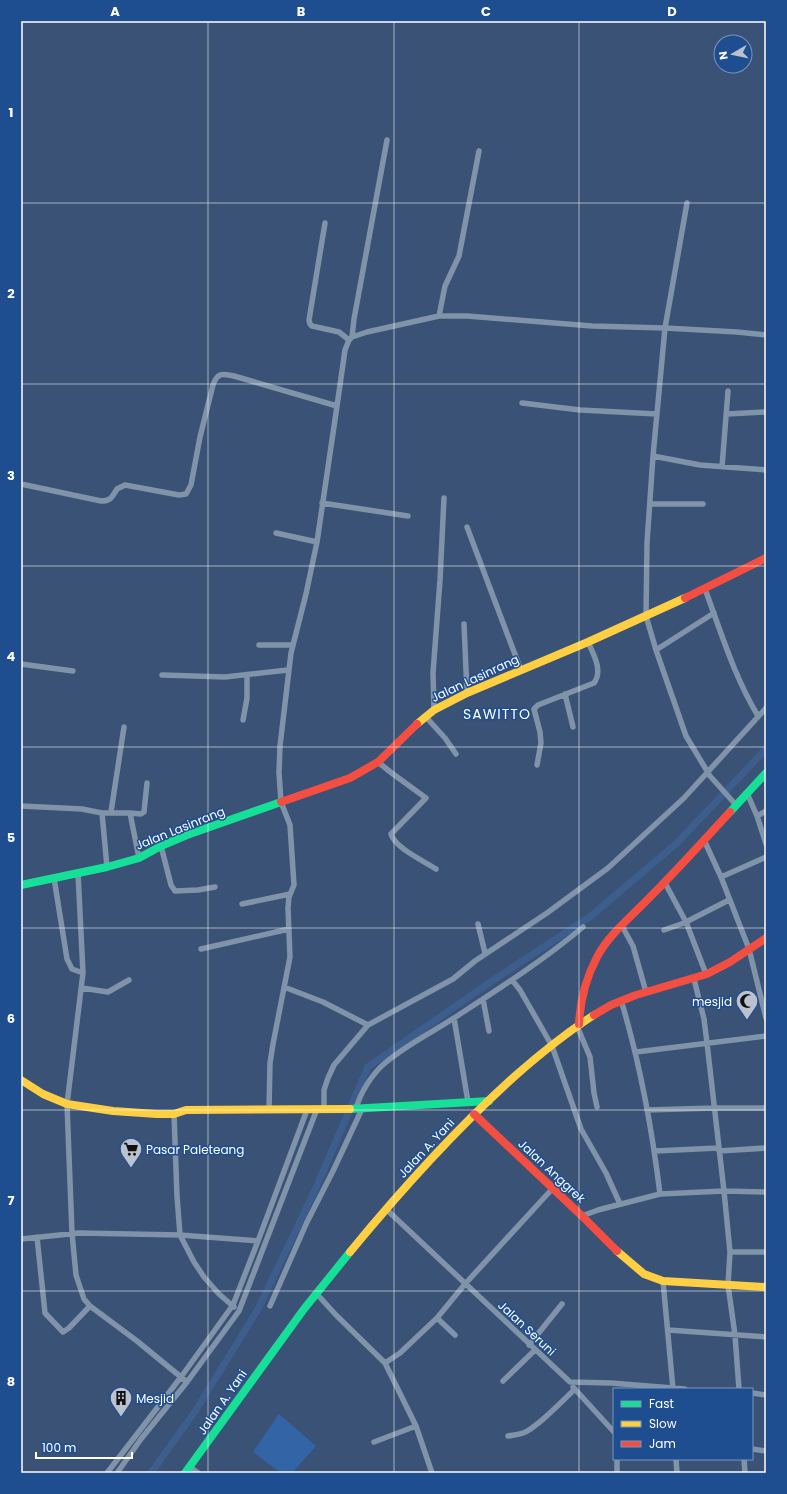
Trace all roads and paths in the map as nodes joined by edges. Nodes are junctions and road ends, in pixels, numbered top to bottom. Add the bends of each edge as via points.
1 (387, 140) dead end
2 (479, 151) dead end
3 (687, 204) dead end
4 (325, 223) dead end
5 (439, 316) junction
6 (665, 328) junction
7 (766, 335) edge
8 (350, 338) junction
9 (728, 391) dead end
10 (522, 403) dead end
11 (337, 406) junction
12 (766, 412) edge
13 (657, 414) junction
14 (727, 414) junction
15 (653, 456) junction
16 (722, 467) junction
17 (766, 470) edge
18 (21, 484) edge
19 (444, 498) dead end
20 (322, 503) junction
21 (651, 504) junction
22 (704, 504) dead end
23 (408, 516) dead end
24 (467, 527) dead end
25 (276, 533) dead end
26 (317, 542) junction
27 (766, 558) edge
28 (705, 589) junction
29 (714, 613) junction
30 (646, 616) junction
31 (464, 624) dead end
32 (588, 642) junction
33 (259, 645) dead end
34 (293, 645) junction
35 (656, 650) junction
36 (21, 664) edge
37 (288, 670) junction
38 (521, 670) junction
39 (72, 671) dead end
40 (162, 675) dead end
41 (247, 675) junction
42 (467, 693) junction
43 (565, 694) junction
44 (766, 708) edge
45 (434, 710) junction
46 (425, 716) junction
47 (758, 716) junction
48 (243, 720) dead end
49 (124, 727) dead end
50 (573, 727) dead end
51 (456, 754) dead end
52 (378, 762) junction
53 (537, 765) dead end
54 (766, 773) edge
55 (709, 774) junction
56 (147, 784) dead end
57 (747, 793) junction
58 (281, 802) junction
59 (734, 803) junction
60 (21, 806) edge
61 (102, 812) junction
62 (111, 812) junction
63 (766, 812) edge
64 (130, 813) junction
65 (757, 816) junction
66 (704, 840) junction
67 (766, 844) edge
68 (161, 846) junction
69 (766, 857) edge
70 (140, 858) junction
71 (107, 867) junction
72 (436, 869) dead end
73 (78, 874) junction
74 (721, 877) junction
75 (54, 878) junction
76 (664, 883) junction
77 (21, 885) edge
78 (215, 887) dead end
79 (290, 894) junction
80 (729, 900) junction
81 (242, 904) dead end
82 (686, 922) junction
83 (478, 924) dead end
84 (622, 926) junction
85 (583, 927) dead end
86 (289, 929) junction
87 (664, 930) dead end
88 (766, 938) edge
89 (201, 949) dead end
90 (749, 949) junction
91 (485, 954) junction
92 (83, 973) junction
93 (706, 974) junction
94 (694, 979) junction
95 (129, 980) dead end
96 (512, 980) junction
97 (82, 988) junction
98 (284, 988) junction
99 (646, 992) junction
100 (483, 999) junction
101 (621, 1000) junction
102 (454, 1018) junction
103 (766, 1018) edge
104 (368, 1025) junction
105 (578, 1025) junction
106 (489, 1031) dead end
107 (766, 1036) edge
108 (707, 1043) junction
109 (552, 1046) junction
110 (636, 1052) junction
111 (21, 1080) edge
112 (489, 1101) junction
113 (468, 1102) junction
114 (67, 1104) junction
115 (597, 1107) dead end
116 (714, 1108) junction
117 (766, 1108) edge
118 (324, 1109) junction
119 (358, 1109) junction
120 (269, 1110) junction
121 (307, 1110) junction
122 (647, 1110) junction
123 (174, 1114) junction
124 (474, 1114) junction
125 (766, 1148) edge
126 (718, 1149) junction
127 (655, 1151) junction
128 (552, 1188) junction
129 (724, 1191) junction
130 (766, 1192) edge
131 (660, 1194) junction
132 (620, 1204) junction
133 (386, 1209) junction
134 (582, 1216) junction
135 (72, 1233) junction
136 (180, 1235) junction
137 (37, 1237) junction
138 (21, 1239) edge
139 (258, 1241) junction
140 (730, 1252) junction
141 (766, 1252) edge
142 (663, 1281) junction
143 (465, 1284) junction
144 (728, 1285) junction
145 (766, 1287) edge
146 (316, 1293) junction
147 (562, 1304) dead end
148 (233, 1305) junction
149 (90, 1306) junction
150 (270, 1306) dead end
151 (239, 1310) junction
152 (437, 1318) junction
153 (668, 1330) junction
154 (455, 1335) dead end
155 (735, 1335) junction
156 (766, 1337) edge
157 (529, 1345) junction
158 (535, 1350) junction
159 (384, 1363) junction
160 (181, 1377) junction
161 (503, 1381) dead end
162 (187, 1382) junction
163 (570, 1382) junction
164 (663, 1388) edge
165 (673, 1388) edge
166 (739, 1388) edge
167 (575, 1389) junction
168 (753, 1393) edge
169 (766, 1395) edge
170 (152, 1414) junction
171 (158, 1419) junction
172 (416, 1426) junction
173 (613, 1431) edge
174 (508, 1436) dead end
175 (374, 1442) dead end
176 (753, 1449) edge
177 (766, 1451) edge
178 (617, 1460) edge
179 (676, 1460) edge
180 (744, 1460) edge
181 (188, 1470) edge
182 (107, 1473) edge
183 (118, 1473) edge
184 (198, 1473) edge
185 (432, 1473) edge
186 (617, 1473) edge
187 (676, 1473) edge
188 (745, 1473) edge

1 - 8 street
2 - 5 street via 459,256 445,286
3 - 6 street
4 - 8 street via 309,320 312,326 339,332
5 - 6 street
5 - 8 street
6 - 7 street
6 - 13 street
8 - 11 street
9 - 14 street
10 - 13 street via 580,410
11 - 18 street via 226,374 221,375 212,385 191,486 186,494 179,495 125,485 117,488 109,500 101,501
11 - 20 street
12 - 14 street
13 - 15 street
14 - 16 street
15 - 16 street
15 - 21 street
16 - 17 street
19 - 45 street via 433,673
20 - 23 street
20 - 26 street
21 - 22 street
21 - 30 street via 647,543
24 - 38 street
25 - 26 street
26 - 34 street
27 - 28 main road, Jalan Lasinrang
28 - 29 street
28 - 30 main road, Jalan Lasinrang
29 - 35 street
29 - 47 street via 734,669
30 - 32 main road, Jalan Lasinrang
30 - 35 street
31 - 42 street
32 - 38 main road, Jalan Lasinrang
32 - 43 street via 598,668 598,678 594,683
33 - 34 street
34 - 37 street
35 - 55 street via 686,736
36 - 39 street
37 - 41 street
37 - 58 street via 280,746
38 - 42 main road, Jalan Lasinrang
40 - 41 street
41 - 48 street via 248,698
42 - 45 main road, Jalan Lasinrang
43 - 50 street
43 - 53 street via 538,704 534,709 541,744
44 - 47 street
45 - 46 main road, Jalan Lasinrang
46 - 51 street
46 - 52 main road, Jalan Lasinrang
47 - 55 street
49 - 62 street
52 - 58 main road, Jalan Lasinrang via 337,784
52 - 72 street via 426,798 391,834 393,840 402,848
54 - 57 main road
55 - 59 street
55 - 91 street via 608,868
56 - 64 street via 144,812
57 - 59 main road
57 - 65 street
58 - 68 main road, Jalan Lasinrang
58 - 79 street via 290,826 294,885
59 - 66 main road
60 - 61 street
61 - 62 street
61 - 71 street
62 - 64 street
63 - 65 street
64 - 70 street
65 - 67 street
66 - 74 street
66 - 76 main road
68 - 70 main road, Jalan Lasinrang
68 - 78 street via 171,885 175,891
69 - 74 street
70 - 71 main road, Jalan Lasinrang
71 - 73 main road, Jalan Lasinrang
73 - 75 main road, Jalan Lasinrang
73 - 92 street
74 - 80 street
75 - 77 main road, Jalan Lasinrang
75 - 92 street via 67,959 72,968
76 - 82 street
76 - 84 main road
79 - 81 street
79 - 86 street
80 - 82 street
80 - 90 street
82 - 87 street
82 - 93 street
83 - 91 street
84 - 99 street via 633,946
84 - 105 main road via 601,950 589,974 580,1004
85 - 96 street
86 - 89 street
86 - 98 street via 290,953
88 - 90 main road, Jalan A. Yani
90 - 93 main road, Jalan A. Yani
90 - 103 street
91 - 104 street via 453,979
92 - 97 street
93 - 94 main road, Jalan A. Yani
94 - 99 main road, Jalan A. Yani
94 - 108 street
95 - 97 street via 108,992
96 - 100 street
96 - 109 street
97 - 114 street
98 - 104 street via 323,1002
98 - 120 street via 270,1063
99 - 101 main road, Jalan A. Yani
100 - 102 street
100 - 106 street
101 - 105 main road, Jalan A. Yani
101 - 110 street
102 - 113 street
102 - 119 street via 384,1064 367,1085 358,1101
104 - 118 street via 334,1065 324,1090
105 - 109 main road, Jalan A. Yani
105 - 115 street via 590,1056
107 - 108 street
108 - 110 street
108 - 116 street
109 - 112 main road, Jalan A. Yani
109 - 132 street via 581,1129
110 - 122 street
111 - 114 main road via 43,1094
112 - 113 main road
112 - 124 main road, Jalan A. Yani
113 - 119 main road
114 - 123 main road via 113,1111
114 - 135 street
116 - 117 street
116 - 122 street
116 - 126 street
118 - 119 main road
118 - 121 main road
118 - 151 street
119 - 150 street via 333,1171
120 - 121 main road
120 - 123 main road via 186,1110
121 - 139 street
122 - 127 street
123 - 136 street
124 - 128 main road, Jalan Anggrek
124 - 133 main road, Jalan A. Yani
125 - 126 street
126 - 127 street
126 - 129 street
127 - 131 street
128 - 134 main road, Jalan Anggrek
128 - 143 street
129 - 130 street, Jalan Anggrek
129 - 131 street, Jalan Anggrek
129 - 140 street
131 - 132 street, Jalan Anggrek
132 - 134 street, Jalan Anggrek
133 - 143 street, Jalan Seruni
133 - 146 main road, Jalan A. Yani
134 - 142 main road via 636,1268
135 - 136 street
135 - 137 street
135 - 149 street via 76,1275 84,1299
136 - 139 street
136 - 148 street via 204,1277
137 - 138 street
137 - 149 street via 46,1315 63,1332
139 - 148 street
140 - 141 street
140 - 144 street
142 - 144 main road
142 - 153 street
143 - 152 street
143 - 157 street, Jalan Seruni
144 - 145 main road
144 - 155 street
146 - 159 street
146 - 181 main road, Jalan A. Yani
147 - 157 street
148 - 151 street
148 - 160 street
149 - 160 street
151 - 162 street
152 - 154 street
152 - 159 street via 400,1353
153 - 155 street
153 - 165 street
155 - 156 street
155 - 166 street
157 - 158 street, Jalan Seruni
158 - 161 street
158 - 163 street, Jalan Seruni
159 - 172 street
160 - 162 street
160 - 170 street
162 - 171 street
163 - 164 street
163 - 167 street, Jalan Seruni
167 - 173 street, Jalan Seruni
167 - 174 street via 529,1430
168 - 169 street
170 - 171 street
170 - 182 street
171 - 183 street
172 - 175 street
172 - 185 street
176 - 177 street
178 - 186 street
179 - 187 street
180 - 188 street
181 - 184 street

